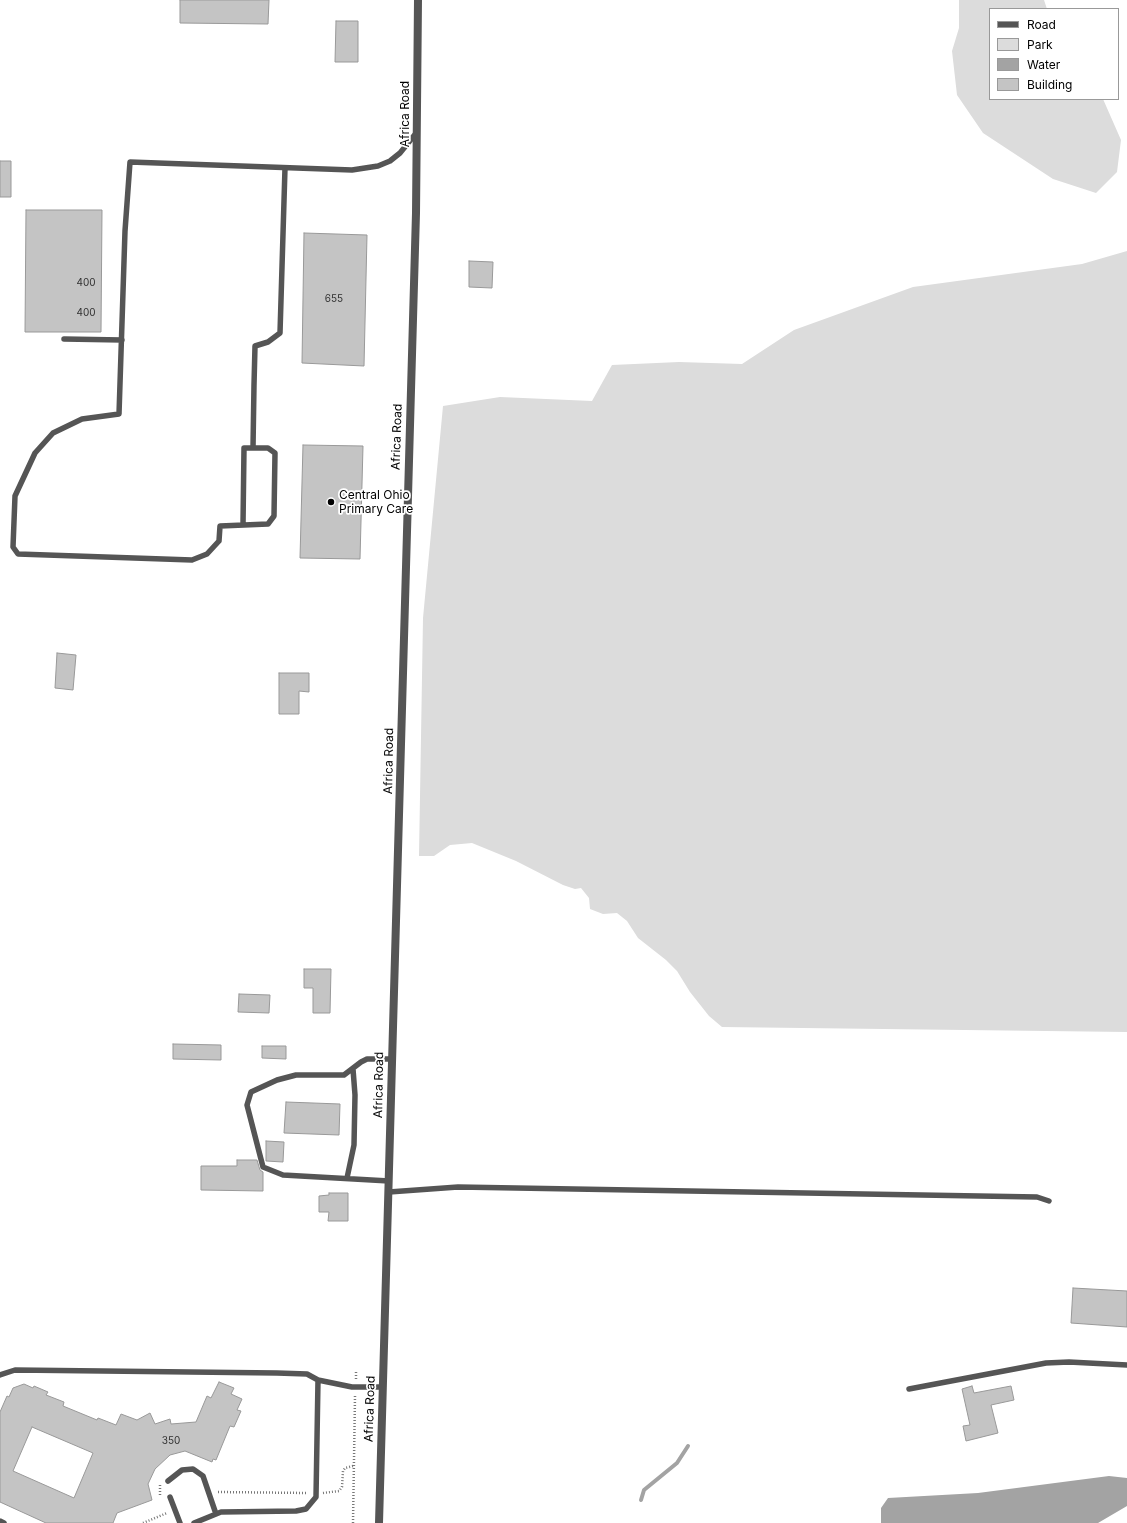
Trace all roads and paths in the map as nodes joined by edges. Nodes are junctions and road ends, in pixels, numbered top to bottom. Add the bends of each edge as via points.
1 (418, 0) edge
2 (417, 132) junction
3 (285, 168) junction
4 (64, 339) dead end
5 (122, 340) junction
6 (253, 448) junction
7 (243, 525) junction
8 (392, 1059) junction
9 (353, 1069) junction
10 (347, 1178) junction
11 (389, 1181) junction
12 (389, 1192) junction
13 (1049, 1201) dead end
14 (1127, 1365) edge
15 (356, 1372) dead end
16 (0, 1375) edge
17 (318, 1380) junction
18 (355, 1387) junction
19 (383, 1387) junction
20 (909, 1389) dead end
21 (353, 1466) junction
22 (168, 1481) dead end
23 (324, 1493) dead end
24 (170, 1497) dead end
25 (216, 1514) junction
26 (0, 1521) edge
27 (4, 1523) edge
28 (180, 1523) edge
29 (194, 1523) edge
30 (353, 1523) edge
31 (379, 1523) edge

1 - 2 street, Africa Road
2 - 3 lane via 400,154 378,166 352,170
2 - 8 street, Africa Road
3 - 5 lane via 130,162
3 - 6 lane via 280,333 268,342 255,346
4 - 5 lane
5 - 7 lane via 119,414 82,418 53,434 35,453 15,496 13,547 18,554 192,560 207,554 219,541 220,526
6 - 7 lane via 244,448
6 - 7 lane via 268,448 275,453 274,516 268,524
8 - 9 lane via 367,1059
8 - 11 street, Africa Road
9 - 10 lane via 354,1145
9 - 10 lane via 344,1075 296,1075 277,1080 252,1092 247,1105 263,1167 283,1175
10 - 11 lane
11 - 12 street, Africa Road
12 - 13 lane via 458,1187 1036,1197
12 - 19 street, Africa Road
14 - 20 lane via 1046,1363
15 - 18 path
16 - 17 lane via 15,1370 277,1373 308,1374
17 - 18 lane
17 - 25 lane via 316,1497 306,1508 296,1511
18 - 19 lane
18 - 21 path
19 - 31 street, Africa Road
21 - 23 path via 343,1471 342,1487 339,1491
21 - 30 path
22 - 25 lane via 182,1470 193,1469 203,1476
24 - 28 lane
25 - 29 lane
26 - 27 lane

